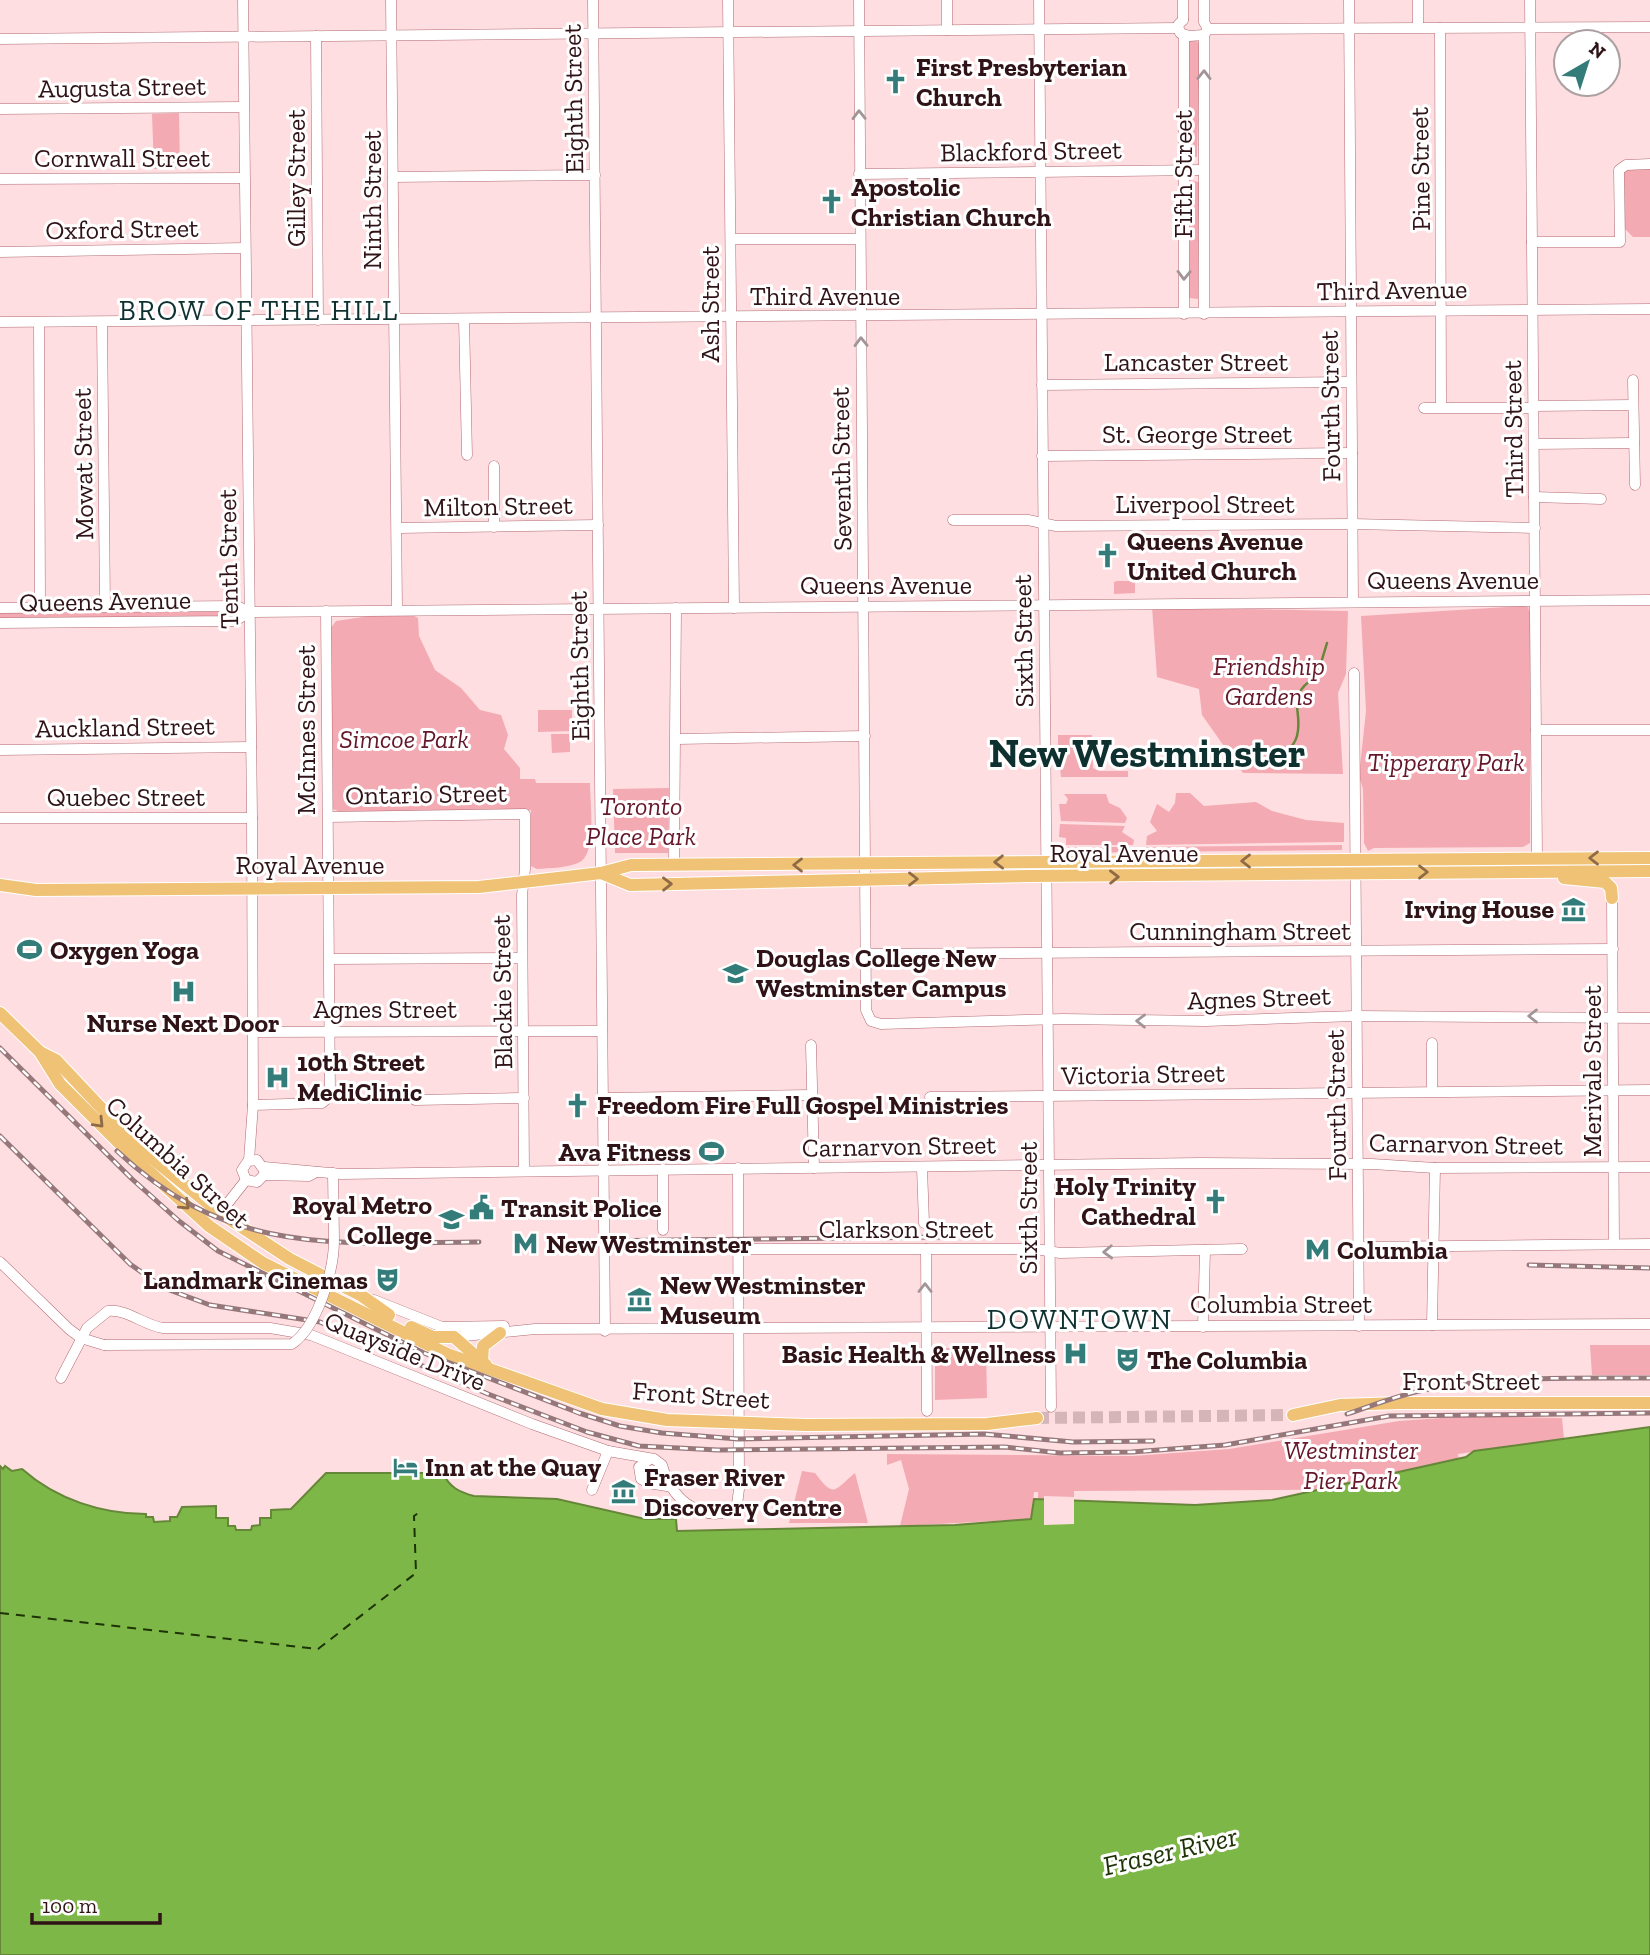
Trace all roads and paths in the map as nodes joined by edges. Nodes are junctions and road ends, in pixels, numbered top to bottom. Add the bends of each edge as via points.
1 (243, 0) edge
2 (391, 0) edge
3 (593, 0) edge
4 (727, 0) edge
5 (859, 0) edge
6 (947, 0) edge
7 (1039, 0) edge
8 (1183, 0) edge
9 (1204, 0) edge
10 (1349, 0) edge
11 (1418, 0) edge
12 (1530, 0) edge
13 (1530, 26) junction
14 (1418, 27) junction
15 (1650, 27) edge
16 (1182, 28) junction
17 (1349, 28) junction
18 (1440, 28) junction
19 (1206, 29) junction
20 (947, 30) junction
21 (1039, 30) junction
22 (855, 31) junction
23 (593, 33) junction
24 (727, 33) junction
25 (391, 35) junction
26 (316, 36) junction
27 (243, 37) junction
28 (0, 39) edge
29 (243, 107) junction
30 (0, 110) edge
31 (1650, 164) edge
32 (1185, 170) junction
33 (1203, 170) junction
34 (1040, 172) junction
35 (859, 174) junction
36 (595, 175) junction
37 (393, 177) junction
38 (244, 178) junction
39 (0, 179) edge
40 (731, 239) junction
41 (859, 239) junction
42 (1532, 242) junction
43 (245, 248) junction
44 (0, 252) edge
45 (1650, 309) edge
46 (1442, 310) junction
47 (1532, 310) junction
48 (1350, 312) junction
49 (1184, 314) junction
50 (1204, 314) junction
51 (1040, 315) junction
52 (860, 316) junction
53 (731, 317) junction
54 (596, 318) junction
55 (394, 319) junction
56 (464, 319) junction
57 (317, 320) junction
58 (246, 321) junction
59 (0, 322) edge
60 (39, 322) junction
61 (102, 322) junction
62 (1633, 380) dead end
63 (1351, 382) junction
64 (1042, 385) junction
65 (1633, 405) junction
66 (1533, 407) junction
67 (1423, 408) dead end
68 (1441, 408) junction
69 (1634, 443) junction
70 (1534, 444) junction
71 (1352, 453) junction
72 (467, 455) dead end
73 (1042, 456) junction
74 (494, 466) dead end
75 (1635, 485) dead end
76 (1534, 497) junction
77 (1601, 499) dead end
78 (953, 520) dead end
79 (1352, 524) junction
80 (598, 525) junction
81 (1043, 525) junction
82 (494, 527) junction
83 (398, 528) junction
84 (1535, 528) junction
85 (1650, 600) edge
86 (1534, 601) junction
87 (1353, 602) junction
88 (1044, 605) junction
89 (105, 606) junction
90 (864, 606) junction
91 (40, 607) junction
92 (0, 608) edge
93 (676, 608) junction
94 (734, 608) junction
95 (397, 610) junction
96 (600, 610) junction
97 (326, 611) junction
98 (249, 612) junction
99 (0, 623) edge
100 (1354, 673) dead end
101 (1536, 730) junction
102 (1650, 730) edge
103 (865, 736) junction
104 (677, 739) junction
105 (251, 747) junction
106 (0, 750) edge
107 (525, 814) joint
108 (328, 817) junction
109 (0, 818) edge
110 (252, 818) junction
111 (1650, 858) edge
112 (1046, 862) junction
113 (867, 864) junction
114 (674, 865) junction
115 (1537, 865) junction
116 (1355, 867) junction
117 (1650, 871) edge
118 (601, 873) junction
119 (1046, 876) junction
120 (866, 879) junction
121 (523, 882) junction
122 (0, 885) edge
123 (251, 888) junction
124 (329, 888) junction
125 (17, 890) junction
126 (0, 895) edge
127 (1612, 898) joint
128 (1613, 949) junction
129 (1355, 951) junction
130 (1046, 953) junction
131 (866, 954) junction
132 (331, 958) junction
133 (522, 958) junction
134 (0, 1013) edge
135 (1356, 1016) junction
136 (1613, 1017) junction
137 (1650, 1018) edge
138 (1047, 1020) junction
139 (871, 1021) joint
140 (523, 1029) junction
141 (329, 1030) junction
142 (602, 1031) junction
143 (252, 1032) junction
144 (1432, 1043) dead end
145 (811, 1045) dead end
146 (40, 1052) junction
147 (1613, 1090) junction
148 (1650, 1090) edge
149 (1432, 1091) junction
150 (1356, 1092) junction
151 (811, 1095) junction
152 (1048, 1096) junction
153 (930, 1097) dead end
154 (524, 1098) junction
155 (603, 1098) junction
156 (415, 1100) dead end
157 (253, 1105) junction
158 (1358, 1163) junction
159 (1048, 1165) junction
160 (258, 1166) junction
161 (1614, 1167) junction
162 (1650, 1167) edge
163 (738, 1168) junction
164 (814, 1168) junction
165 (922, 1168) junction
166 (1435, 1168) junction
167 (663, 1169) junction
168 (524, 1170) junction
169 (603, 1170) junction
170 (333, 1173) junction
171 (246, 1180) junction
172 (220, 1213) junction
173 (924, 1223) dead end
174 (209, 1226) junction
175 (663, 1230) dead end
176 (1614, 1244) junction
177 (1650, 1244) edge
178 (1358, 1247) junction
179 (1435, 1247) junction
180 (738, 1248) junction
181 (926, 1249) junction
182 (1242, 1249) dead end
183 (1205, 1250) junction
184 (1049, 1251) junction
185 (0, 1262) edge
186 (362, 1296) junction
187 (380, 1319) junction
188 (401, 1322) junction
189 (1650, 1324) edge
190 (1432, 1325) junction
191 (1359, 1326) junction
192 (926, 1327) junction
193 (1203, 1327) junction
194 (1050, 1328) junction
195 (535, 1329) junction
196 (738, 1330) junction
197 (605, 1331) junction
198 (500, 1333) junction
199 (454, 1337) junction
200 (81, 1338) junction
201 (482, 1362) junction
202 (501, 1374) junction
203 (61, 1378) dead end
204 (1650, 1404) edge
205 (1051, 1407) dead end
206 (927, 1411) dead end
207 (1293, 1415) tunnel mouth
208 (1037, 1418) tunnel mouth
209 (738, 1422) junction
210 (608, 1451) junction
211 (624, 1455) junction
212 (651, 1458) junction
213 (639, 1467) junction
214 (664, 1473) junction
215 (656, 1483) junction
216 (674, 1487) junction
217 (592, 1490) dead end

1 - 27 street, Tenth Street
2 - 25 street, Ninth Street
3 - 23 street, Eighth Street
4 - 24 street, Ash Street
5 - 22 street, Seventh Street
6 - 20 street
7 - 21 street, Sixth Street
8 - 16 street, Fifth Street
9 - 19 street, Fifth Street
10 - 17 street, Fourth Street
11 - 14 street
12 - 13 street, Third Street
13 - 15 street
13 - 18 street
13 - 42 street, Third Street
14 - 17 street
14 - 18 street
16 - 19 street
16 - 19 street
16 - 21 street
16 - 32 street, Fifth Street
17 - 19 street
17 - 48 street, Fourth Street
18 - 46 street, Pine Street
33 -> 19 street, Fifth Street
20 - 21 street
20 - 22 street
21 - 34 street, Sixth Street
22 - 24 street
35 -> 22 street, Seventh Street
23 - 24 street
23 - 25 street
23 - 36 street, Eighth Street
24 - 40 street, Ash Street
25 - 26 street
25 - 37 street, Ninth Street
26 - 27 street
26 - 57 street, Gilley Street
27 - 28 street
27 - 29 street, Tenth Street
29 - 30 street, Augusta Street
29 - 38 street, Tenth Street
31 - 42 street via 1626,165 1619,170 1620,242
32 - 33 street, Blackford Street
32 - 34 street, Blackford Street
32 -> 49 street, Fifth Street
33 - 50 street, Fifth Street
34 - 35 street, Blackford Street
34 - 51 street, Sixth Street
35 - 41 street, Seventh Street
36 - 37 street
36 - 54 street, Eighth Street
37 - 55 street, Ninth Street
38 - 39 street, Cornwall Street
38 - 43 street, Tenth Street
40 - 41 street
40 - 53 street, Ash Street
41 - 52 street, Seventh Street
42 - 47 street, Third Street
43 - 44 street, Oxford Street
43 - 58 street, Tenth Street
45 - 47 street, Third Avenue
46 - 47 street, Third Avenue
46 - 48 street, Third Avenue
46 - 68 street, Pine Street
47 - 66 street, Third Street
48 - 50 street, Third Avenue
48 - 63 street, Fourth Street
49 - 50 street, Third Avenue
49 - 51 street, Third Avenue
51 - 52 street, Third Avenue
51 - 64 street, Sixth Street
52 - 53 street, Third Avenue
90 -> 52 street, Seventh Street
53 - 54 street, Third Avenue
53 - 94 street, Ash Street
54 - 56 street, Third Avenue
54 - 80 street, Eighth Street
55 - 56 street, Third Avenue
55 - 57 street, Third Avenue
55 - 83 street, Ninth Street
56 - 72 street
57 - 58 street, Third Avenue
58 - 61 street, Third Avenue
58 - 98 street, Tenth Street
59 - 60 street, Third Avenue
60 - 61 street, Third Avenue
60 - 91 street
61 - 89 street, Mowat Street
62 - 65 street
63 - 64 street, Lancaster Street
63 - 71 street, Fourth Street
64 - 73 street, Sixth Street
65 - 66 street
65 - 69 street
66 - 68 street
66 - 70 street, Third Street
67 - 68 street
69 - 70 street
69 - 75 street
70 - 76 street, Third Street
71 - 73 street, St. George Street
71 - 79 street, Fourth Street
73 - 81 street, Sixth Street
74 - 82 street
76 - 77 street
76 - 84 street, Third Street
78 - 81 street, Liverpool Street via 1028,520
79 - 81 street, Liverpool Street
79 - 84 street, Liverpool Street
79 - 87 street, Fourth Street
80 - 82 street, Milton Street
80 - 96 street, Eighth Street
81 - 88 street, Sixth Street
82 - 83 street, Milton Street
83 - 95 street, Ninth Street
84 - 86 street, Third Street
85 - 86 street, Queens Avenue
86 - 87 street, Queens Avenue
86 - 101 street, Third Street
87 - 88 street, Queens Avenue
88 - 90 street, Queens Avenue
88 - 112 street, Sixth Street
89 - 91 street, Queens Avenue
89 - 98 street, Queens Avenue via 237,606
90 - 94 street, Queens Avenue
90 - 103 street, Seventh Street
91 - 92 street, Queens Avenue
93 - 94 street, Queens Avenue
93 - 96 street, Queens Avenue
93 - 104 street
95 - 96 street, Queens Avenue
95 - 97 street, Queens Avenue
96 - 118 street, Eighth Street
97 - 98 street, Queens Avenue
97 - 108 street, McInnes Street
98 - 99 street, Queens Avenue via 235,621
98 - 105 street, Tenth Street
100 - 116 street, Fourth Street
101 - 102 street
101 - 115 street, Third Street
103 - 104 street
103 - 113 street, Seventh Street
104 - 114 street
105 - 106 street, Auckland Street
105 - 110 street, Tenth Street
107 - 108 street, Ontario Street
107 - 121 street, Blackie Street
108 - 124 street, McInnes Street
109 - 110 street, Quebec Street
110 - 123 street, Tenth Street
111 -> 115 main road, Royal Avenue
112 -> 113 main road, Royal Avenue
116 -> 112 main road, Royal Avenue
112 - 119 street, Sixth Street
113 -> 114 main road, Royal Avenue
113 - 120 street, Seventh Street
114 - 118 main road, Royal Avenue via 631,865
115 - 116 main road, Royal Avenue
115 - 117 main road, Royal Avenue
115 - 127 main road via 1552,877 1605,883
119 -> 116 main road, Royal Avenue
116 - 129 street, Fourth Street
118 -> 120 main road, Royal Avenue via 630,885
118 - 121 main road, Royal Avenue
118 - 142 street, Eighth Street
120 -> 119 main road, Royal Avenue
119 - 130 street, Sixth Street
120 - 131 street, Seventh Street
121 - 124 main road, Royal Avenue via 480,887
121 - 133 street, Blackie Street
122 - 125 main road, Royal Avenue
123 - 124 main road, Royal Avenue
123 - 125 main road, Royal Avenue
123 - 143 street, Tenth Street
124 - 132 street, McInnes Street
125 - 126 main road, Royal Avenue
127 - 128 street, Merivale Street
128 - 129 street, Cunningham Street
128 - 136 street, Merivale Street
129 - 130 street, Cunningham Street
129 - 135 street, Fourth Street
130 - 131 street, Cunningham Street
130 - 138 street, Sixth Street
131 - 139 street, Seventh Street via 866,1010
132 - 133 street
132 - 141 street, McInnes Street
133 - 140 street, Blackie Street
134 - 146 main road, Columbia Street
136 -> 135 street, Agnes Street
135 -> 138 street, Agnes Street
135 - 150 street, Fourth Street
136 - 137 street, Agnes Street
136 - 147 street, Merivale Street
138 - 139 street, Agnes Street
138 - 152 street, Sixth Street
140 - 141 street, Agnes Street
140 - 142 street, Agnes Street
140 - 154 street, Blackie Street
141 - 143 street, Agnes Street
141 - 157 street, McInnes Street via 329,1099
142 - 155 street, Eighth Street
143 - 157 street, Tenth Street
144 - 149 street
145 - 151 street
146 - 172 main road, Columbia Street via 56,1060 142,1150
146 -> 174 main road, Columbia Street via 60,1084
147 - 148 street, Victoria Street
147 - 149 street, Victoria Street
147 - 161 street, Merivale Street
149 - 150 street, Victoria Street
150 - 152 street, Victoria Street
150 - 158 street, Fourth Street
151 - 155 street
151 - 164 street
152 - 153 street, Victoria Street
152 - 159 street, Sixth Street
154 - 156 street
154 - 168 street, Blackie Street
155 - 169 street, Eighth Street
157 - 160 street, Tenth Street
158 - 159 street, Carnarvon Street
158 - 166 street, Carnarvon Street
158 - 178 street, Fourth Street
159 - 165 street, Carnarvon Street
159 - 184 street, Sixth Street
160 - 170 street, Carnarvon Street via 309,1176
160 - 171 street, Carnarvon Street via 257,1182
160 - 171 street, Tenth Street via 242,1170
161 - 162 street, Carnarvon Street
161 - 166 street, Carnarvon Street
161 - 176 street, Merivale Street
163 - 164 street, Carnarvon Street
163 - 167 street, Carnarvon Street
163 - 180 street
164 - 165 street, Carnarvon Street
165 - 173 street
166 - 179 street
167 - 169 street, Carnarvon Street
167 - 175 street
168 - 169 street, Carnarvon Street
168 - 170 street, Carnarvon Street
169 - 197 street, Eighth Street
170 - 200 street, bridge via 333,1271 306,1330 292,1344 104,1345
171 - 172 street
172 - 174 main road
172 - 186 main road, Columbia Street via 290,1259
174 - 187 main road, Columbia Street via 263,1263
176 - 177 street
176 - 179 street
178 - 179 street
178 - 191 street, Fourth Street
179 - 190 street
180 - 181 street, Clarkson Street
180 - 196 street
181 - 184 street, Clarkson Street
192 -> 181 street
182 - 183 street, Clarkson Street
183 -> 184 street, Clarkson Street
183 - 193 street
184 - 194 street, Sixth Street
185 - 200 street
186 - 188 main road, Columbia Street
186 - 195 street, Columbia Street via 442,1327
187 - 188 main road
187 - 202 main road, Front Street via 447,1354
188 - 199 main road, Columbia Street via 433,1336
189 - 190 street, Columbia Street
190 - 191 street, Columbia Street
191 - 193 street, Columbia Street
192 - 194 street, Columbia Street
192 - 196 street, Columbia Street
192 - 206 street
193 - 194 street, Columbia Street
194 - 205 street, Sixth Street
195 - 197 street, Columbia Street
195 - 198 street, Columbia Street
196 - 197 street, Columbia Street
196 - 209 street
198 - 199 street, Columbia Street
198 - 201 main road via 483,1346
199 - 201 main road
200 - 203 street, Quayside Drive
200 - 210 street, Quayside Drive via 100,1315 116,1310 152,1326 298,1332
201 - 202 main road
202 - 209 main road, Front Street via 630,1415
204 - 207 main road, Front Street via 1400,1403 1340,1405
208 - 209 main road, Front Street via 973,1424
209 - 216 street via 734,1510 698,1512
210 - 211 street, Quayside Drive
210 - 217 street
211 - 212 street, Quayside Drive
211 - 213 street, Quayside Drive
212 - 213 street
212 - 214 street via 660,1462
213 - 215 street via 644,1482
214 - 215 street
214 - 216 street
215 - 216 street

